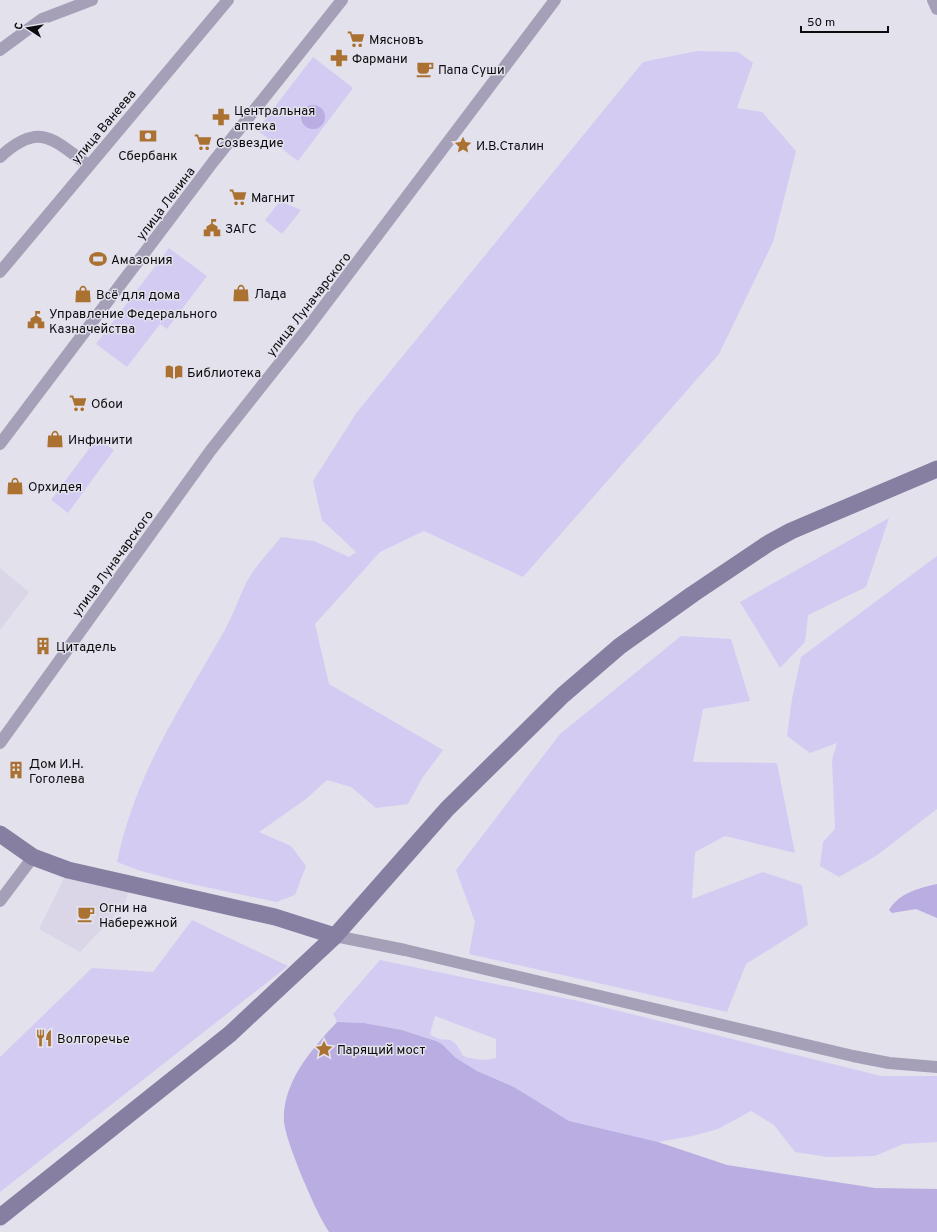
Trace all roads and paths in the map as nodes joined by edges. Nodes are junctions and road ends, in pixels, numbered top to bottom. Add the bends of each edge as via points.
1 (92, 0) edge
2 (228, 0) edge
3 (342, 0) edge
4 (555, 0) edge
5 (933, 0) edge
6 (937, 9) edge
7 (0, 50) edge
8 (0, 157) edge
9 (88, 165) junction
10 (0, 272) edge
11 (0, 444) edge
12 (937, 469) edge
13 (0, 743) edge
14 (0, 834) edge
15 (33, 857) junction
16 (0, 901) edge
17 (335, 936) junction
18 (937, 1067) edge
19 (0, 1217) edge

1 - 7 street via 42,19
2 - 9 street, улица Ванеева
3 - 11 street, улица Ленина via 213,162
4 - 13 street, улица Луначарского via 306,330 211,450
5 - 6 street
8 - 9 street via 16,143 39,136 57,142
9 - 10 street, улица Ванеева
12 - 17 main road via 786,534 693,594 620,646 563,696 447,809
14 - 15 main road
15 - 16 street
15 - 17 main road via 68,870 275,917
17 - 18 street via 405,950 853,1056 889,1063
17 - 19 main road via 230,1034

